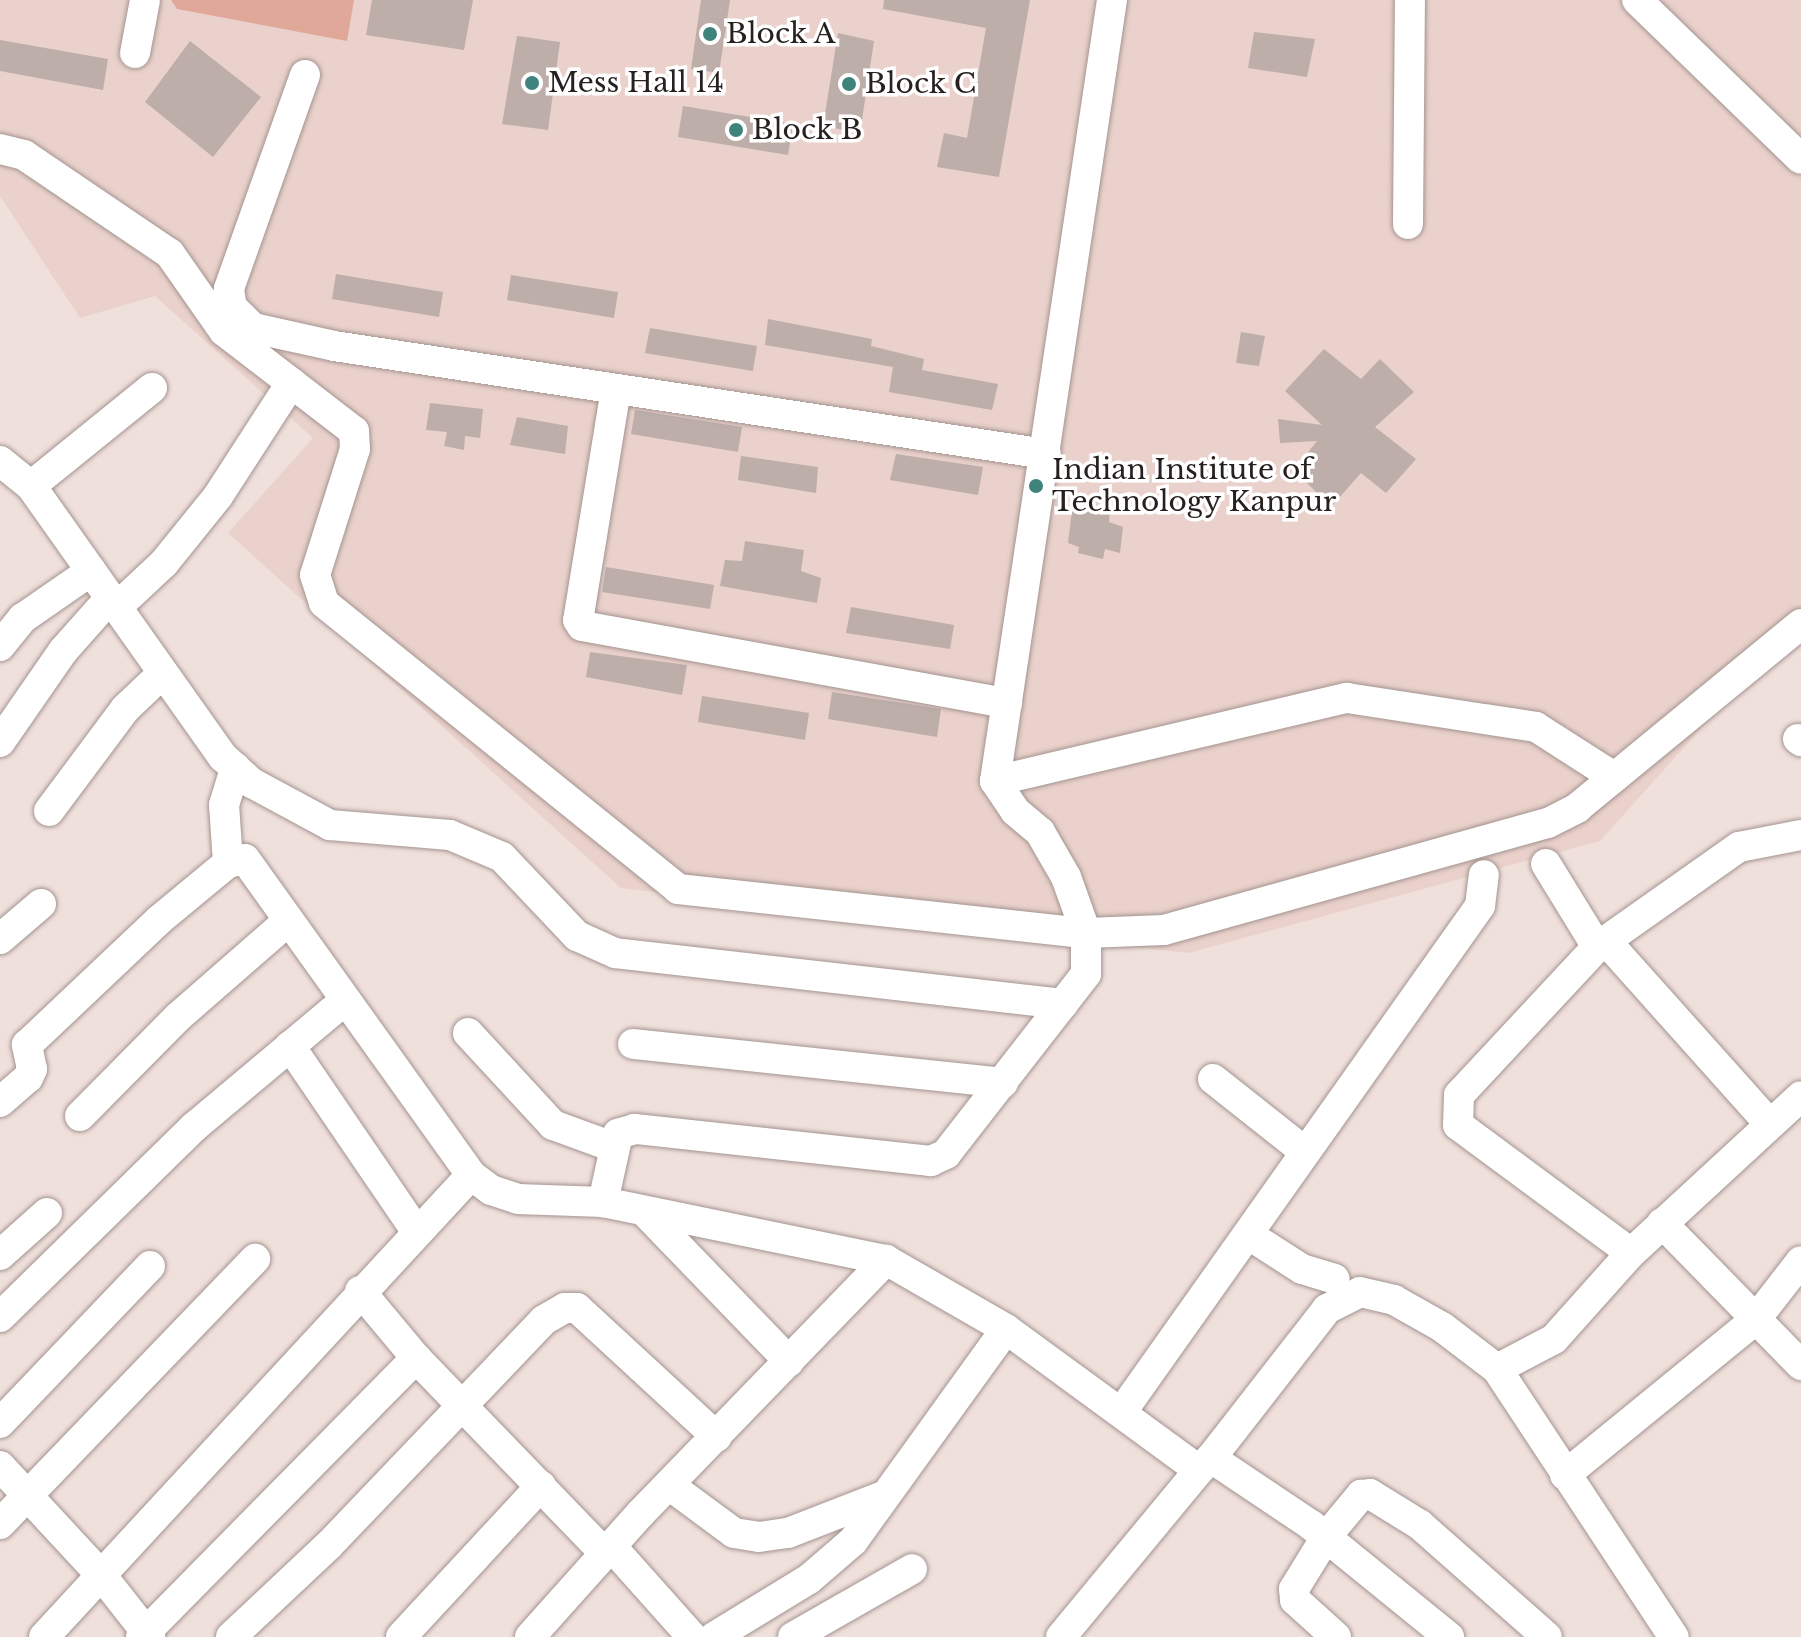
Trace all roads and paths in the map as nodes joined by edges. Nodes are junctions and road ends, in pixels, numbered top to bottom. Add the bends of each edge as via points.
1 (145, 0) edge
2 (1112, 0) edge
3 (1410, 0) edge
4 (1637, 0) edge
5 (135, 53) dead end
6 (305, 75) dead end
7 (0, 149) edge
8 (1801, 159) edge
9 (1408, 224) dead end
10 (291, 383) junction
11 (152, 388) dead end
12 (616, 389) junction
13 (1046, 454) junction
14 (0, 461) edge
15 (31, 486) junction
16 (91, 571) junction
17 (114, 603) junction
18 (1801, 624) edge
19 (0, 646) edge
20 (163, 673) junction
21 (1007, 703) junction
22 (0, 742) edge
23 (235, 768) junction
24 (1614, 777) junction
25 (995, 781) junction
26 (49, 811) dead end
27 (1801, 835) edge
28 (228, 863) junction
29 (1546, 864) dead end
30 (1484, 875) dead end
31 (41, 904) dead end
32 (289, 920) junction
33 (1086, 933) junction
34 (0, 939) edge
35 (1602, 944) junction
36 (344, 1001) junction
37 (1063, 1004) junction
38 (468, 1033) dead end
39 (633, 1044) dead end
40 (290, 1046) junction
41 (1213, 1079) dead end
42 (1003, 1083) junction
43 (1801, 1096) edge
44 (0, 1102) edge
45 (80, 1116) dead end
46 (1768, 1122) junction
47 (613, 1147) junction
48 (1304, 1151) junction
49 (471, 1175) junction
50 (603, 1202) junction
51 (644, 1211) junction
52 (47, 1213) dead end
53 (1662, 1223) junction
54 (417, 1232) junction
55 (1249, 1235) junction
56 (1631, 1253) junction
57 (0, 1255) edge
58 (255, 1259) dead end
59 (886, 1260) junction
60 (1801, 1261) edge
61 (150, 1266) dead end
62 (1334, 1279) dead end
63 (360, 1291) junction
64 (0, 1317) edge
65 (1756, 1319) junction
66 (1006, 1329) junction
67 (416, 1358) junction
68 (789, 1361) junction
69 (1801, 1365) edge
70 (1497, 1369) junction
71 (463, 1404) junction
72 (1123, 1410) junction
73 (0, 1423) edge
74 (717, 1437) junction
75 (1205, 1464) junction
76 (0, 1466) edge
77 (1565, 1475) junction
78 (669, 1485) junction
79 (541, 1486) junction
80 (28, 1495) junction
81 (881, 1497) junction
82 (0, 1524) edge
83 (1326, 1537) junction
84 (608, 1550) junction
85 (912, 1569) dead end
86 (102, 1576) junction
87 (146, 1635) edge
88 (536, 1635) edge
89 (44, 1637) edge
90 (231, 1637) edge
91 (401, 1637) edge
92 (692, 1637) edge
93 (714, 1637) edge
94 (793, 1637) edge
95 (1061, 1637) edge
96 (1336, 1637) edge
97 (1449, 1637) edge
98 (1547, 1637) edge
99 (1674, 1637) edge

1 - 5 street
2 - 13 street
3 - 9 street
4 - 8 street
6 - 12 street via 229,289 232,307 253,328 334,346
7 - 10 street via 24,155 170,254 224,331
10 - 17 street via 218,496 164,563
10 - 33 street via 354,431 355,449 315,575 324,603 669,884
11 - 15 street
12 - 13 street
12 - 21 street via 578,620 582,626
13 - 21 street
14 - 15 street
15 - 16 street
16 - 17 street
16 - 19 street via 23,618
17 - 20 street
17 - 22 street via 63,651
18 - 24 street
20 - 23 street
20 - 26 street via 125,709
21 - 25 street
23 - 28 street via 224,805
23 - 37 street via 292,808 330,825 450,835 502,857 577,936 615,953
24 - 25 street via 1536,727 1347,698
24 - 33 street via 1577,808 1512,834 1164,930
25 - 33 street via 1015,811 1040,832 1066,877
27 - 35 street via 1739,847
28 - 32 street via 250,862
28 - 44 street via 27,1045 32,1069 28,1078
29 - 35 street
30 - 48 street via 1480,906
31 - 34 street
32 - 36 street
32 - 45 street via 178,1017
33 - 37 street via 1087,974
35 - 46 street
35 - 56 street via 1459,1095 1455,1112 1458,1125
36 - 40 street
36 - 49 street
37 - 42 street
38 - 47 street via 553,1125
39 - 42 street
40 - 54 street
40 - 64 street via 194,1127
41 - 48 street
42 - 47 street via 946,1154 931,1161 635,1129 618,1134
43 - 46 street
46 - 53 street
47 - 50 street
48 - 55 street
49 - 50 street via 491,1190 518,1199
49 - 54 street
50 - 51 street
51 - 59 street
51 - 68 street
52 - 57 street
53 - 56 street
53 - 65 street
54 - 63 street
55 - 62 street via 1302,1269
55 - 72 street
56 - 70 street via 1554,1339
58 - 80 street
59 - 66 street
59 - 68 street
60 - 65 street
61 - 73 street
63 - 67 street
63 - 86 street
65 - 69 street
65 - 77 street
66 - 72 street
66 - 81 street
67 - 71 street
67 - 87 street
68 - 74 street
70 - 75 street via 1394,1300 1360,1292 1327,1309
70 - 77 street
71 - 74 street via 544,1320 577,1308
71 - 79 street
71 - 90 street via 329,1545
72 - 75 street
74 - 78 street
75 - 83 street
75 - 95 street
76 - 80 street
77 - 99 street
78 - 81 street via 734,1533 759,1537 788,1533
78 - 84 street
79 - 84 street
79 - 91 street
80 - 82 street
80 - 86 street
81 - 93 street via 853,1541 809,1579
83 - 96 street via 1294,1595
83 - 97 street
83 - 98 street via 1361,1495 1380,1496
84 - 88 street
84 - 92 street
85 - 94 street
86 - 87 street
86 - 89 street

